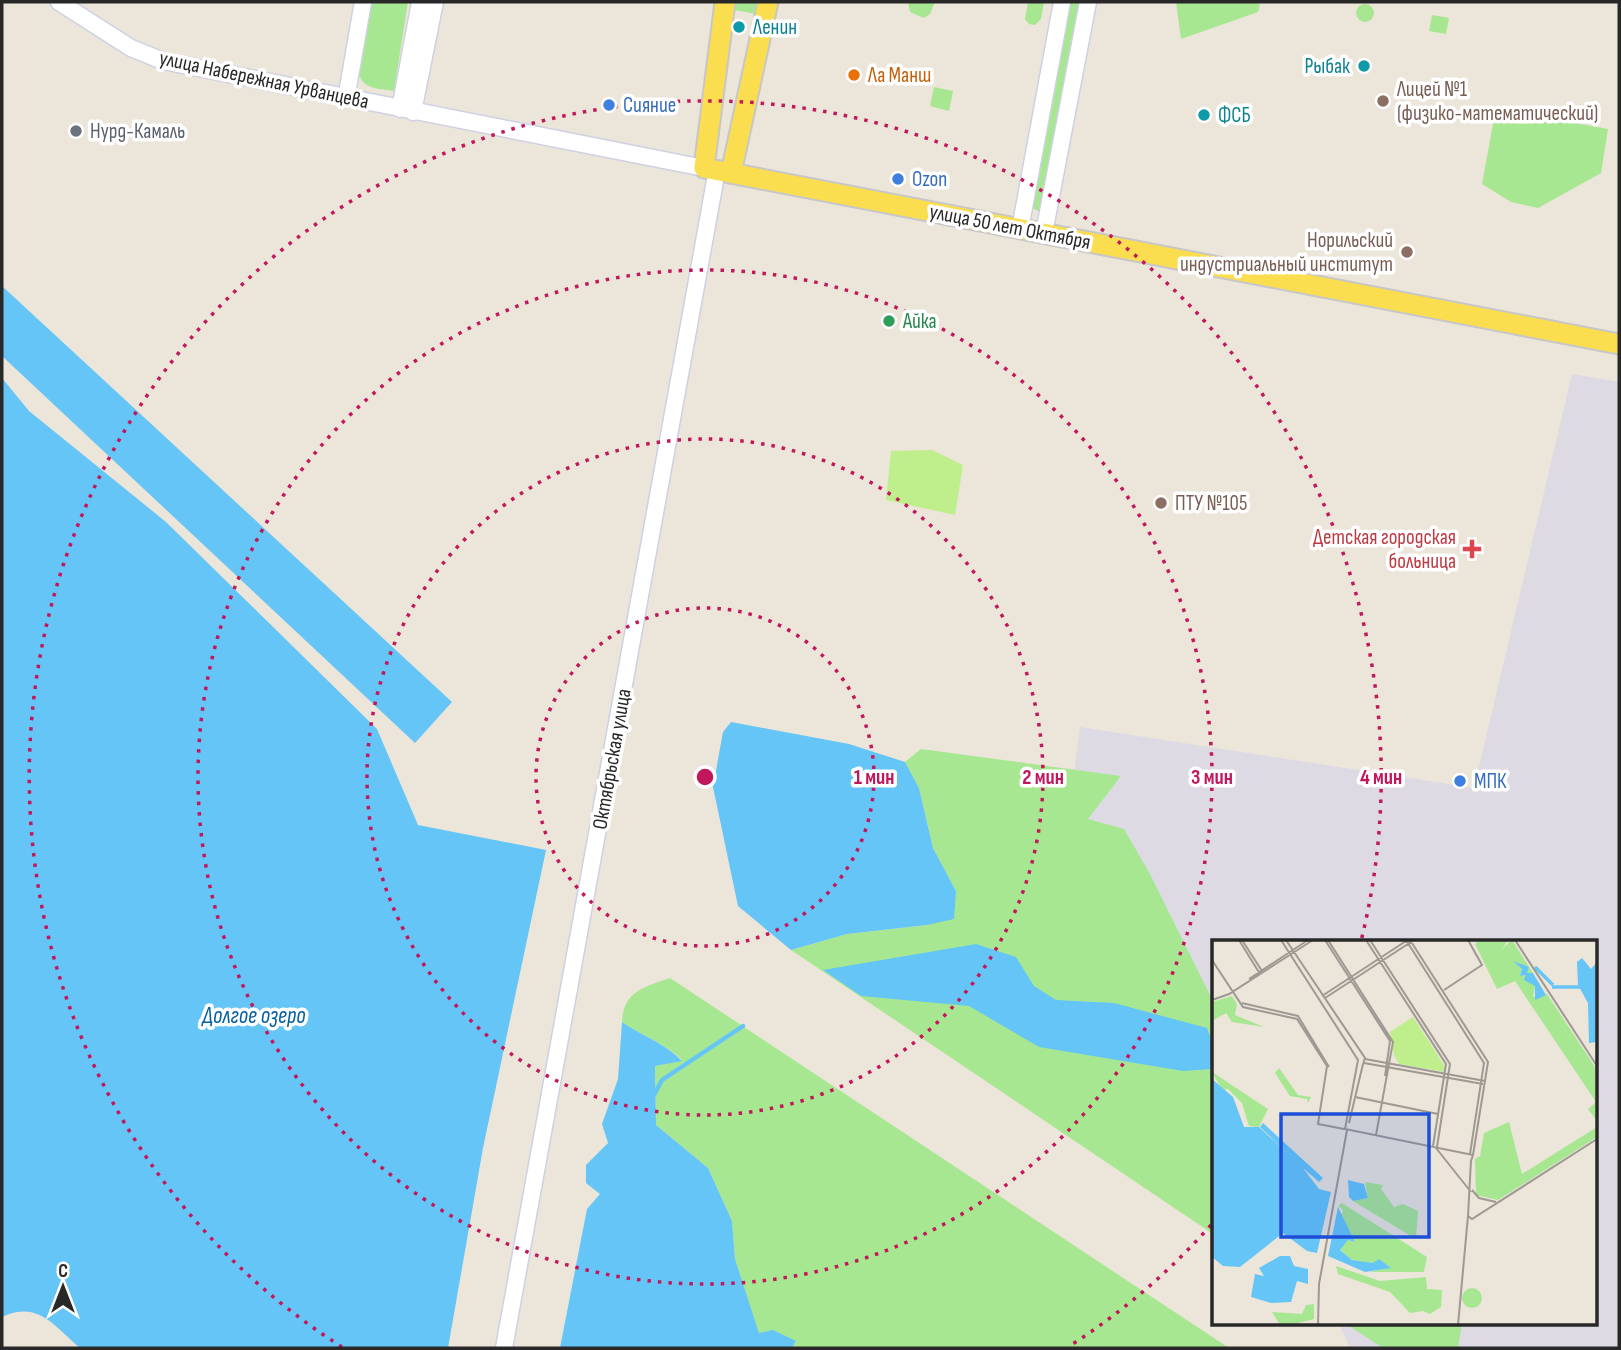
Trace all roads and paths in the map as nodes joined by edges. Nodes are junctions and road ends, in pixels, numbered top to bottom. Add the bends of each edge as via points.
1 (59, 2) edge
2 (363, 2) edge
3 (420, 2) edge
4 (435, 2) edge
5 (725, 2) edge
6 (768, 2) edge
7 (1062, 2) edge
8 (1088, 2) edge
9 (423, 25) junction
10 (346, 99) junction
11 (406, 111) junction
12 (717, 170) junction
13 (1020, 229) junction
14 (1044, 233) junction
15 (1619, 344) edge
16 (504, 1348) edge

1 - 10 street, улица Набережная Урванцева via 131,48 163,61
2 - 10 street
3 - 9 street
4 - 9 street
5 - 12 main road
6 - 12 main road
7 - 13 street
8 - 14 street
9 - 11 street
10 - 11 street, улица Набережная Урванцева
11 - 12 street, улица 50 лет Октября
12 - 13 main road, улица 50 лет Октября
12 - 16 street, Октябрьская улица
13 - 14 main road, улица 50 лет Октября
14 - 15 main road, улица 50 лет Октября

